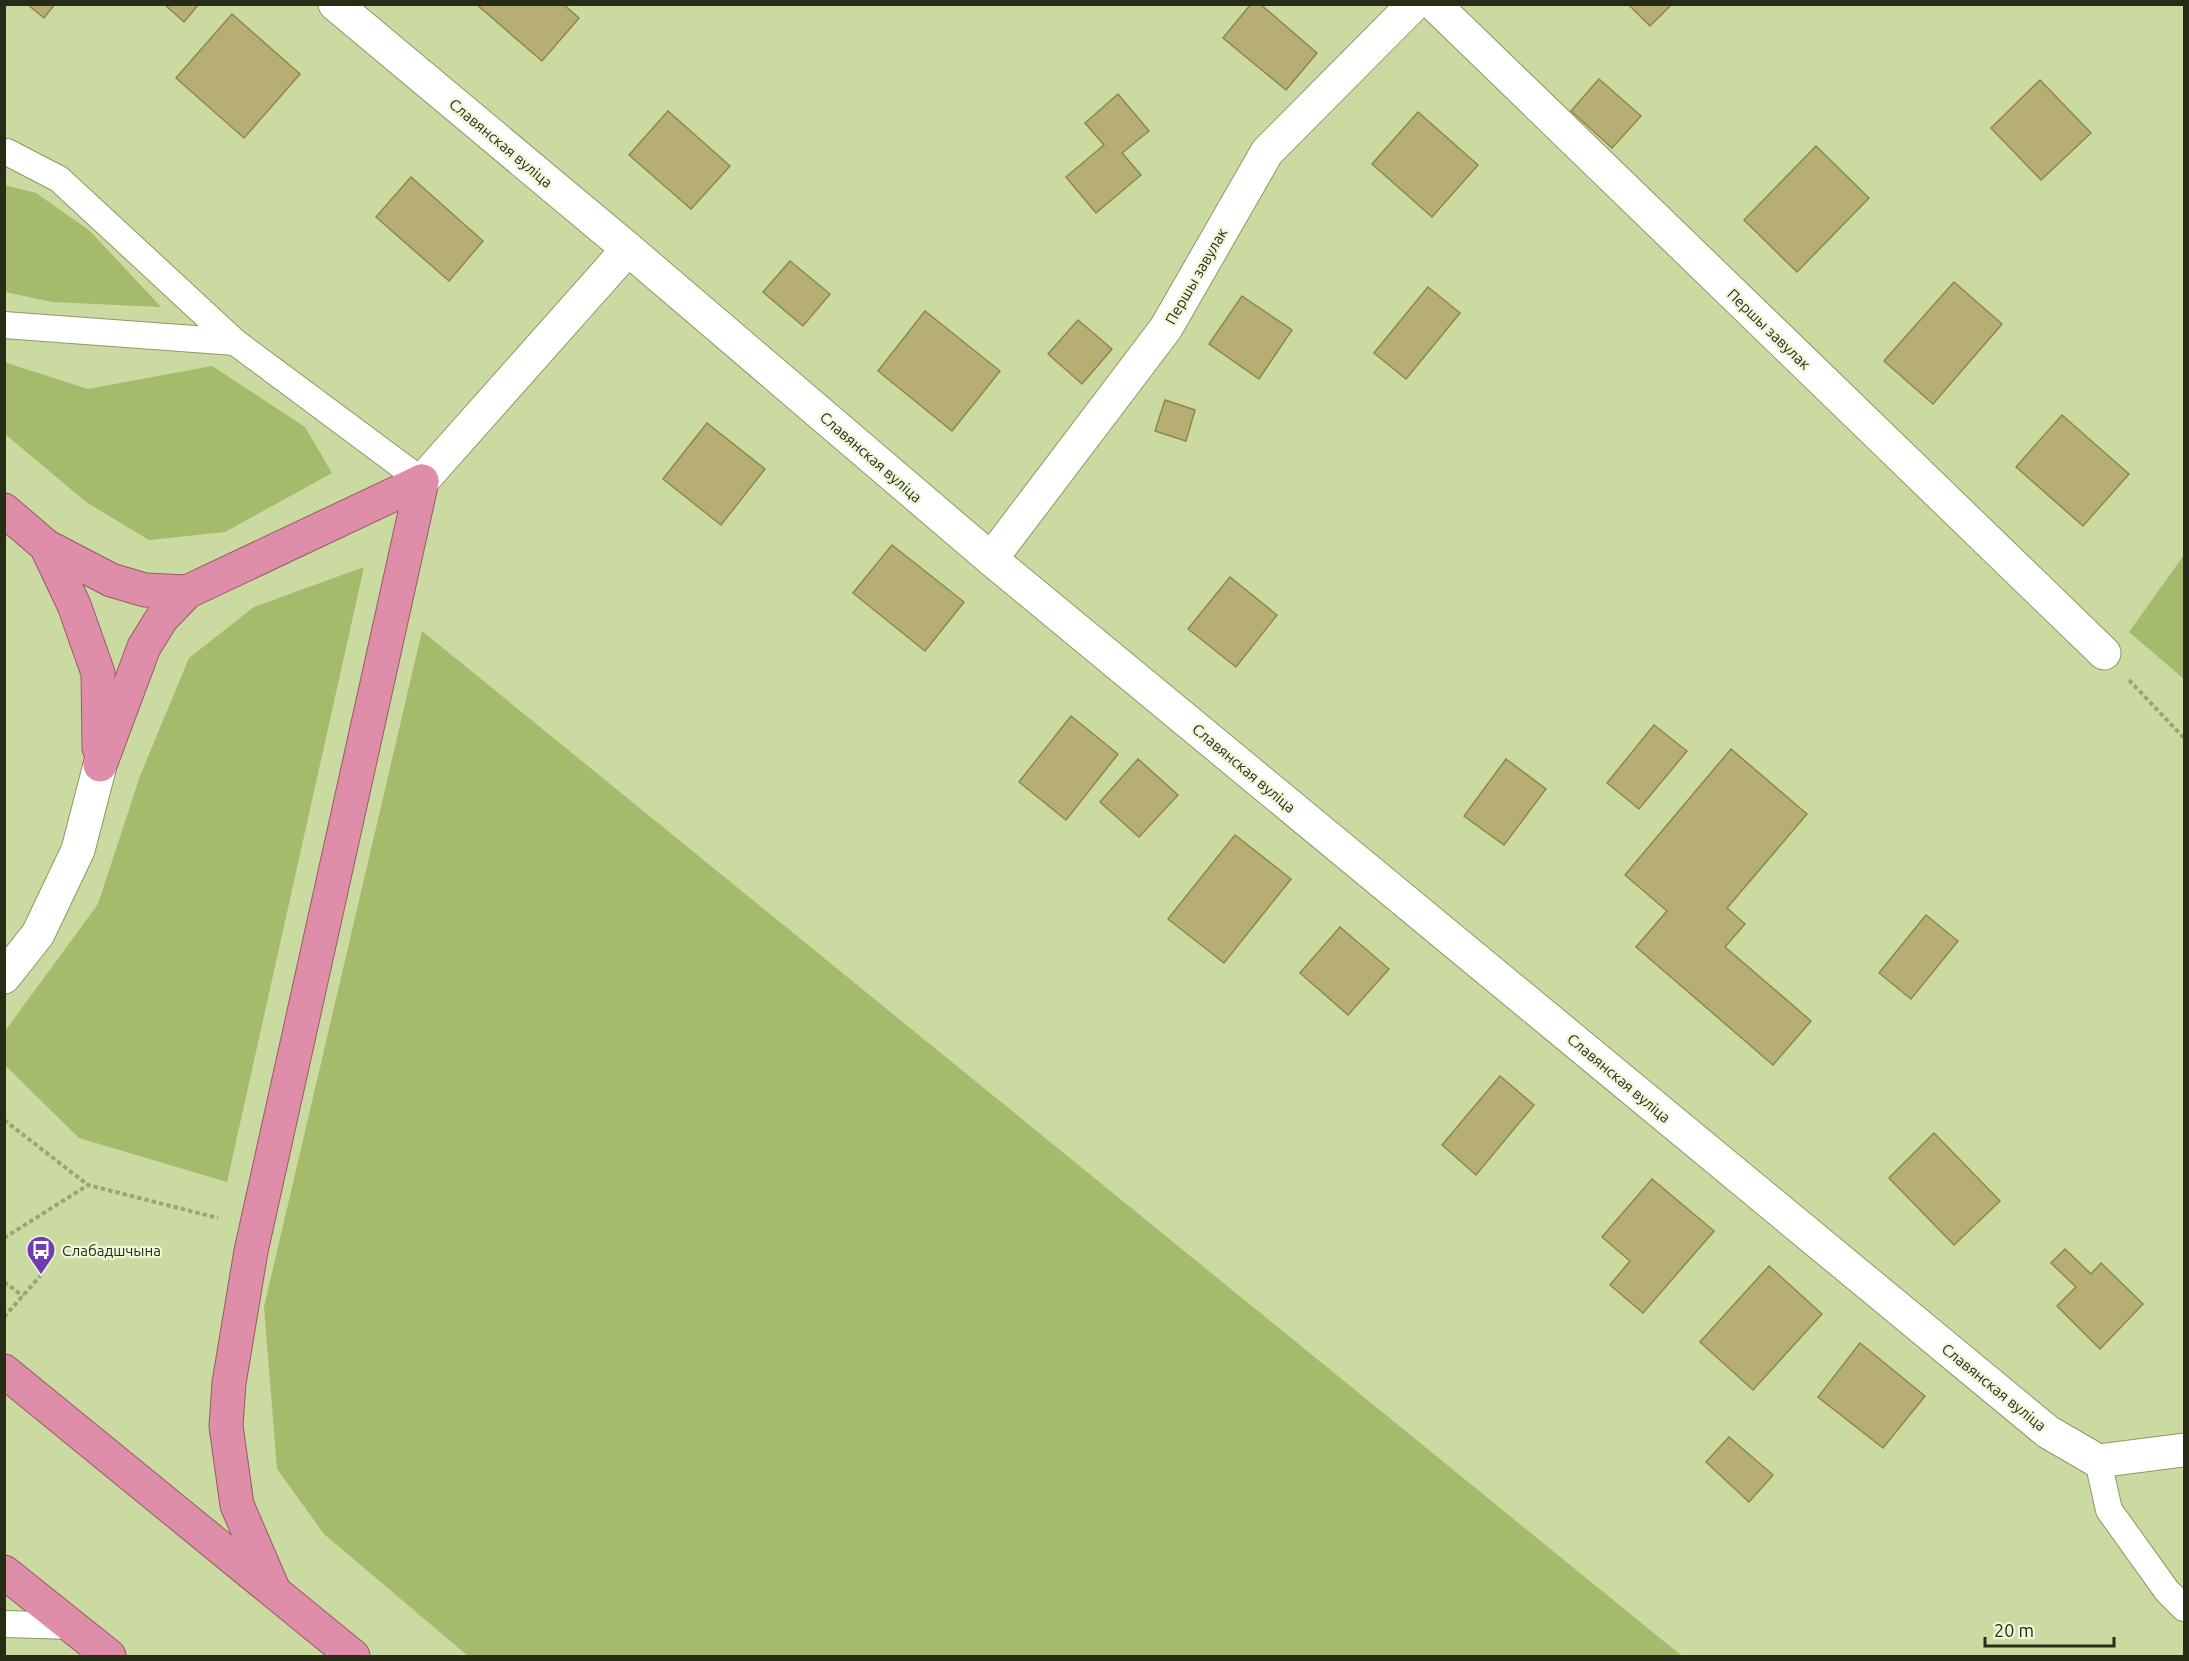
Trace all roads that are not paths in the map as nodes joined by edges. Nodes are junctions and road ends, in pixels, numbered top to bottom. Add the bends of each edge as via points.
1 (335, 4) edge
2 (1414, 4) edge
3 (1434, 4) edge
4 (4, 152) edge
5 (628, 249) junction
6 (4, 325) edge
7 (235, 342) junction
8 (422, 481) junction
9 (4, 510) edge
10 (46, 546) junction
11 (991, 559) junction
12 (187, 592) junction
13 (2104, 653) road end
14 (100, 765) junction
15 (4, 977) edge
16 (4, 1371) edge
17 (2184, 1450) edge
18 (2098, 1461) junction
19 (4, 1572) edge
20 (274, 1591) junction
21 (2184, 1608) edge
22 (4, 1624) edge
23 (72, 1626) junction
24 (109, 1656) edge
25 (353, 1656) edge

1 - 5 street, Славянская вуліца
2 - 11 street, Першы завулак via 1267,152 1166,328
3 - 13 street, Першы завулак
4 - 7 lane via 59,179
5 - 8 street
5 - 11 street, Славянская вуліца
6 - 7 lane
7 - 8 lane
8 - 12 highway
8 - 20 highway via 256,1228 229,1383 226,1426 237,1505
9 - 10 highway
10 - 12 highway via 111,580 145,590
10 - 14 highway via 74,605 98,673
11 - 18 street, Славянская вуліца via 2039,1424
12 - 14 highway via 162,618 144,647
14 - 15 street via 78,850 38,934
16 - 20 highway
17 - 18 street
18 - 21 lane via 2109,1510 2167,1591
19 - 23 highway
20 - 25 highway
22 - 23 lane
23 - 24 highway

